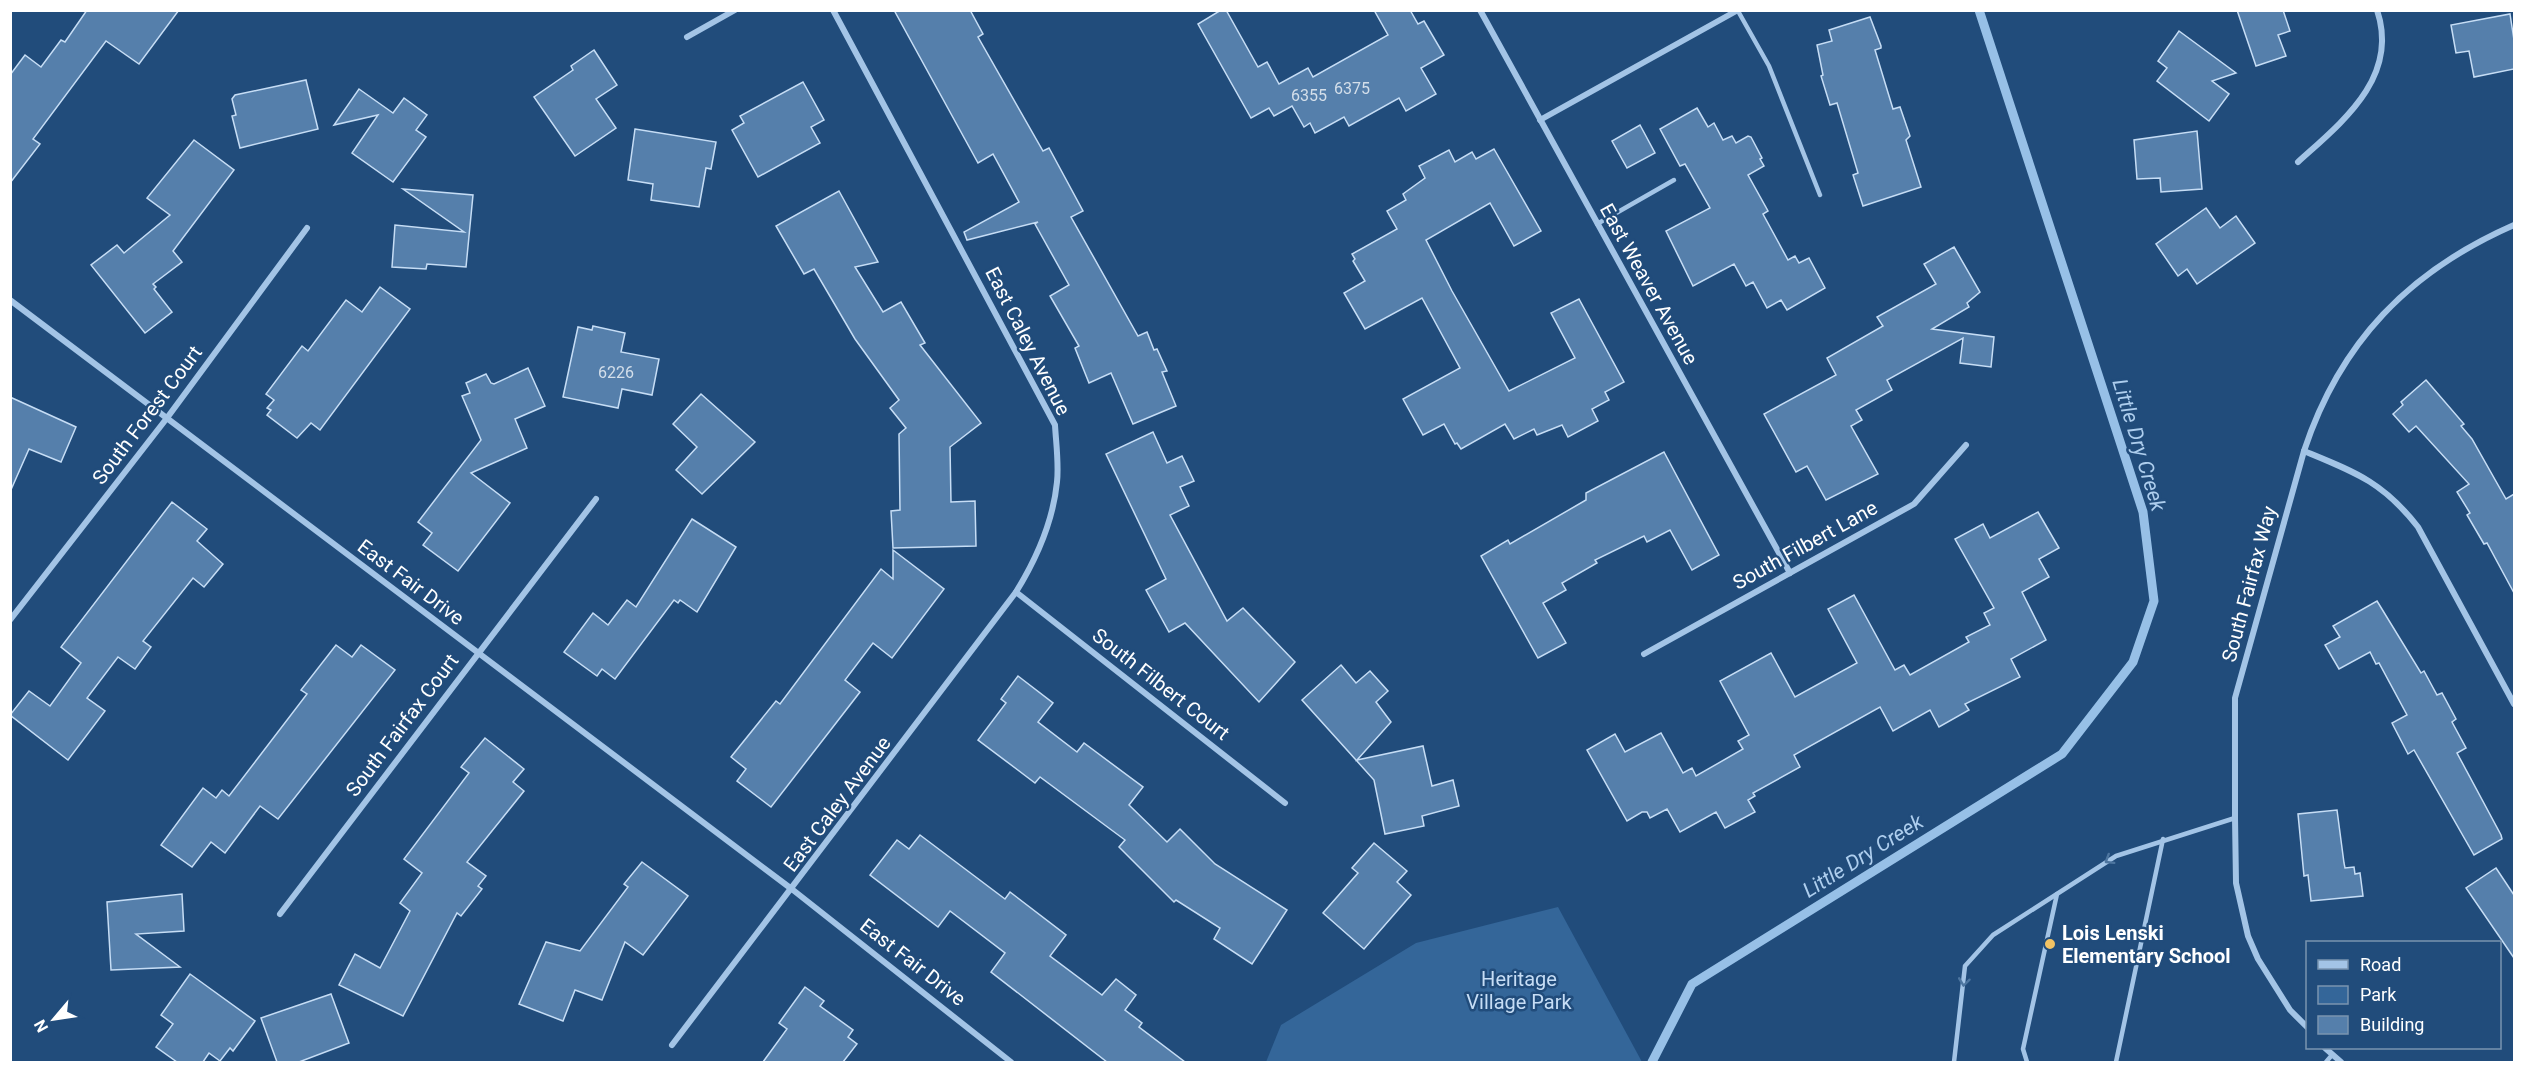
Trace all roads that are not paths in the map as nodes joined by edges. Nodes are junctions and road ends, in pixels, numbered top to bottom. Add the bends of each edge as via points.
1 (735, 10) edge
2 (833, 10) edge
3 (1480, 10) edge
4 (1738, 10) edge
5 (2377, 10) edge
6 (687, 38) dead end
7 (1540, 120) junction
8 (2298, 162) dead end
9 (1674, 180) dead end
10 (1820, 195) dead end
11 (1597, 224) junction
12 (2514, 225) edge
13 (307, 228) dead end
14 (10, 300) edge
15 (167, 418) junction
16 (1966, 445) dead end
17 (2304, 451) junction
18 (596, 499) dead end
19 (1790, 573) junction
20 (1016, 592) junction
21 (10, 620) edge
22 (477, 653) junction
23 (1644, 654) dead end
24 (2514, 704) edge
25 (1286, 802) dead end
26 (2235, 818) junction
27 (2163, 839) junction
28 (793, 890) junction
29 (2057, 894) junction
30 (280, 914) dead end
31 (2306, 1027) edge
32 (672, 1045) dead end
33 (2327, 1049) edge
34 (2332, 1055) junction
35 (1011, 1062) edge
36 (1954, 1062) edge
37 (2027, 1062) edge
38 (2116, 1062) edge
39 (2326, 1062) edge
40 (2341, 1062) edge

1 - 6 street
2 - 20 street, East Caley Avenue via 1055,425 1058,481 1035,561
3 - 7 street, East Weaver Avenue
4 - 7 street
4 - 10 lane via 1769,66
5 - 8 street via 2381,43 2372,82 2360,104
7 - 11 street, East Weaver Avenue
9 - 11 lane
11 - 19 street, East Weaver Avenue
12 - 17 street, South Fairfax Way via 2474,243 2418,281 2376,321 2345,361 2316,414
13 - 15 street, South Forest Court
14 - 15 street, East Fair Drive
15 - 21 street, South Forest Court
15 - 22 street, East Fair Drive
16 - 19 street, South Filbert Lane via 1914,504
17 - 24 street via 2352,471 2402,506 2418,527
17 - 26 street, South Fairfax Way via 2235,698
18 - 22 street, South Fairfax Court
19 - 23 street, South Filbert Lane
20 - 25 street, South Filbert Court
20 - 28 street, East Caley Avenue
22 - 28 street, East Fair Drive
22 - 30 street, South Fairfax Court
26 - 27 lane
26 - 31 street, South Fairfax Way via 2236,883 2248,936 2290,1010
27 -> 29 lane via 2116,855
27 - 38 lane
28 - 32 street
28 - 35 street, East Fair Drive
29 -> 36 lane via 1993,935 1965,966
29 - 37 lane via 2023,1049
33 - 34 street
34 - 39 lane
34 - 40 street

